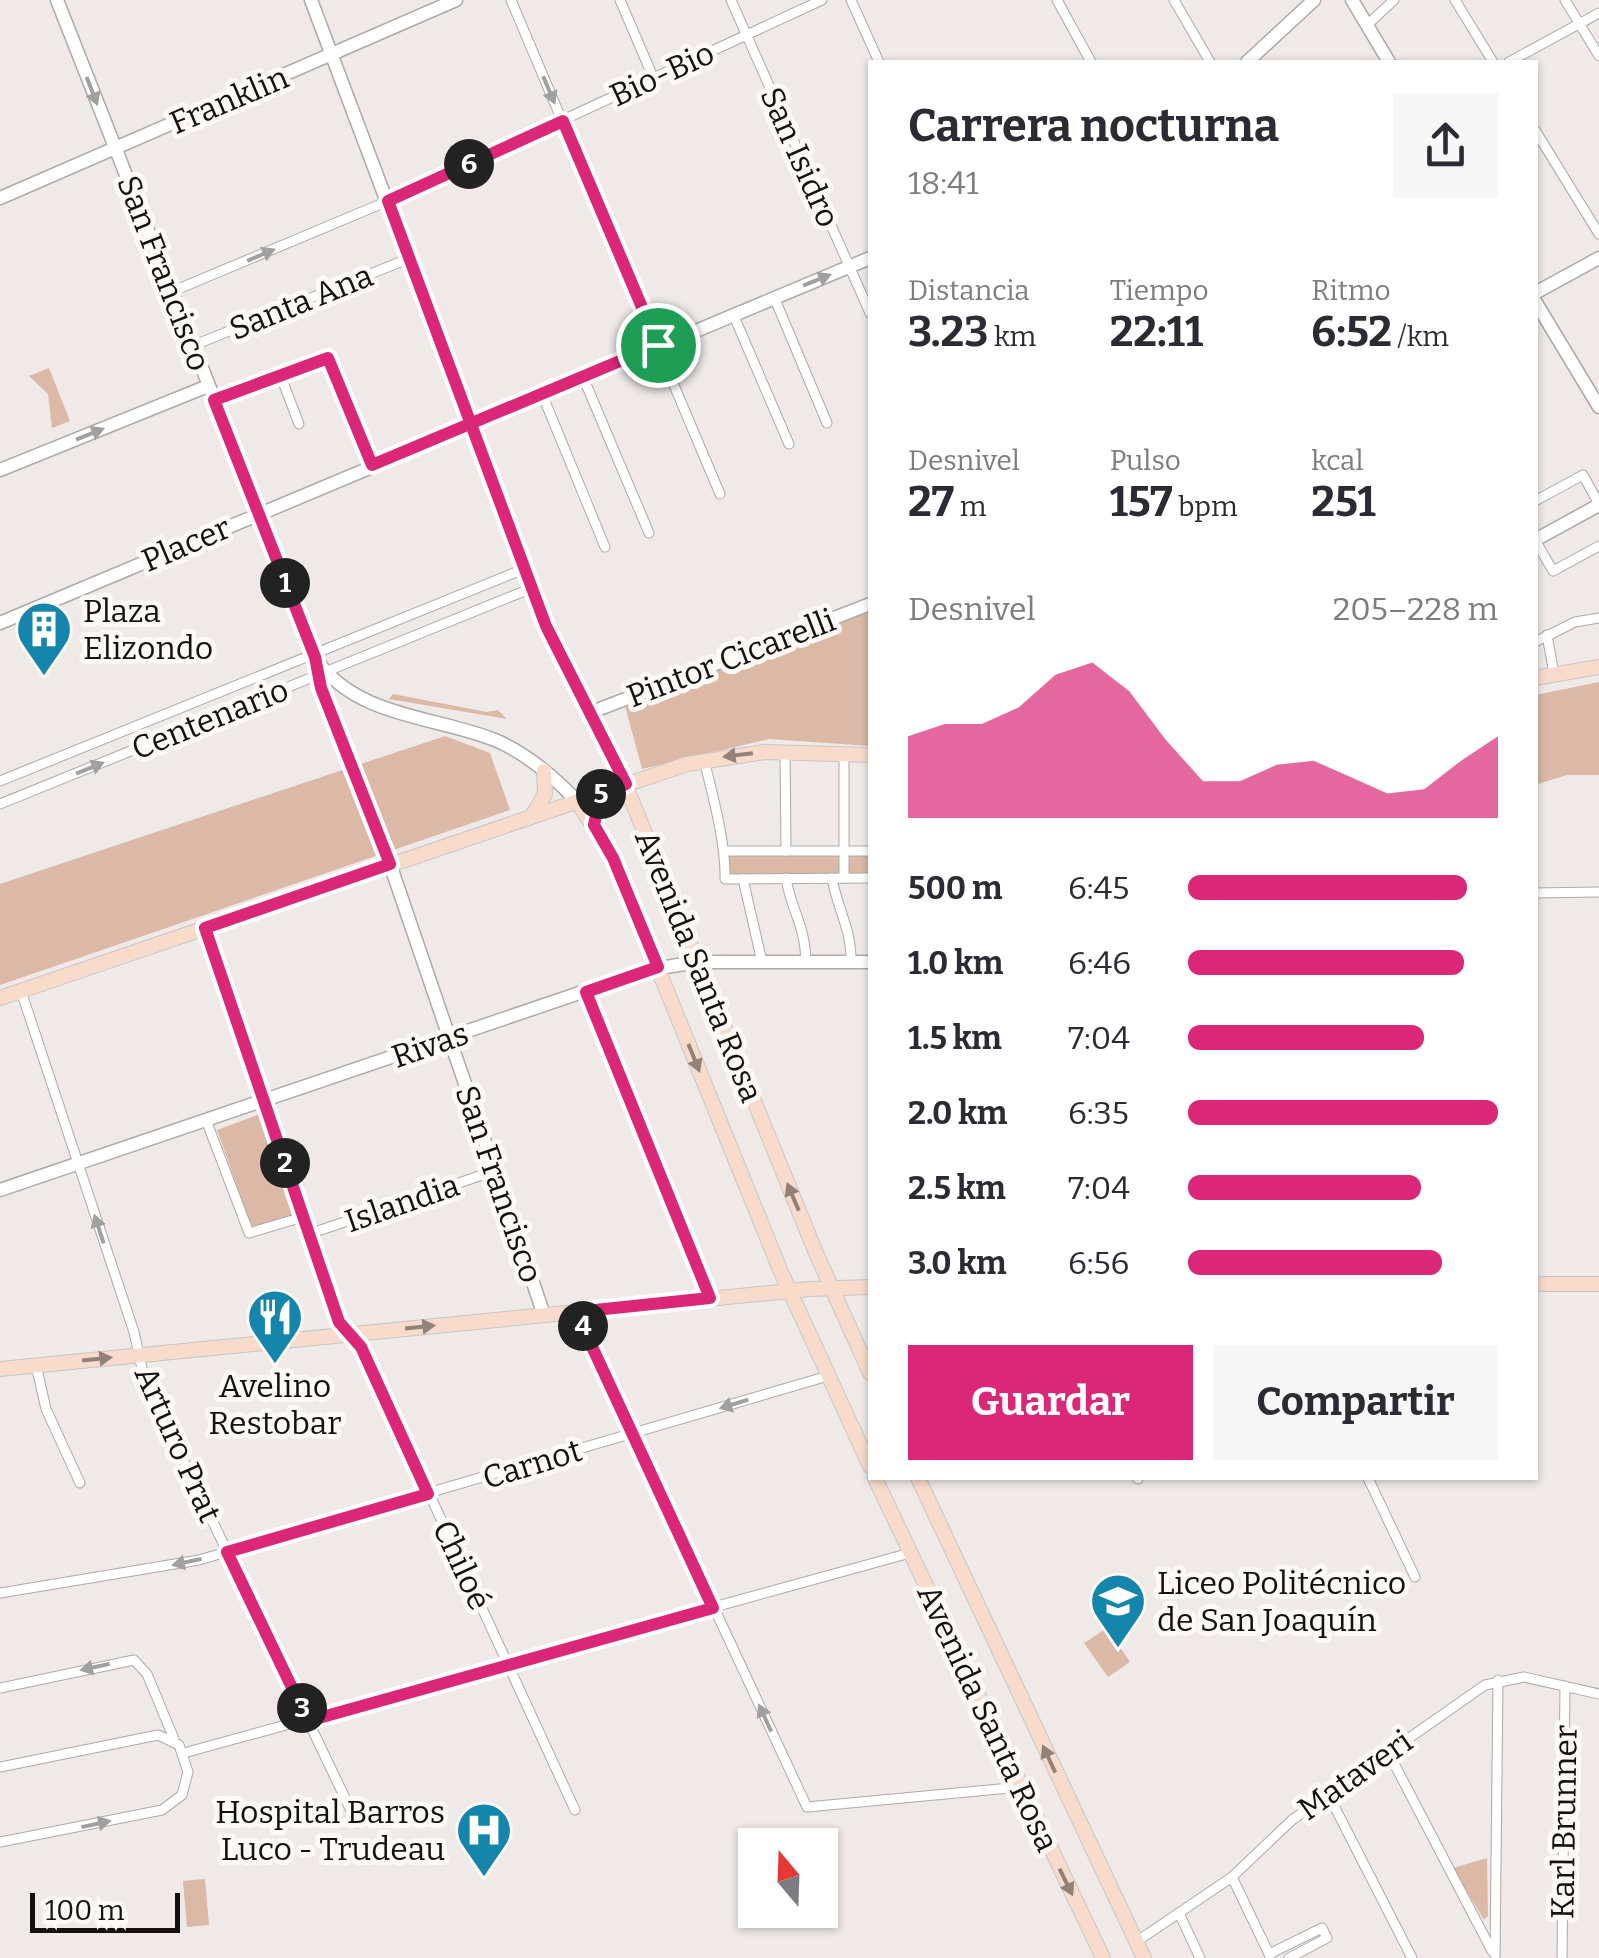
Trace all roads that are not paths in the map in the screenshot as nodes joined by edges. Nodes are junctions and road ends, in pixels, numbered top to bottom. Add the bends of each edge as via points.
1 (56, 0) edge
2 (311, 0) edge
3 (456, 0) edge
4 (511, 0) edge
5 (620, 0) edge
6 (731, 0) edge
7 (822, 0) edge
8 (851, 0) edge
9 (1056, 0) edge
10 (1174, 0) edge
11 (1314, 0) edge
12 (1352, 0) edge
13 (1394, 0) edge
14 (1454, 0) edge
15 (1565, 0) edge
16 (426, 6) edge
17 (1599, 13) edge
18 (1580, 24) junction
19 (1367, 25) junction
20 (746, 35) junction
21 (332, 55) junction
22 (1599, 56) edge
23 (878, 60) edge
24 (1090, 60) edge
25 (1209, 60) edge
26 (1248, 60) edge
27 (1389, 60) edge
28 (1492, 60) edge
29 (1514, 60) edge
30 (653, 77) junction
31 (563, 121) junction
32 (1538, 135) edge
33 (115, 150) junction
34 (0, 198) edge
35 (388, 201) junction
36 (1599, 234) edge
37 (410, 258) junction
38 (1599, 258) edge
39 (868, 259) edge
40 (850, 266) junction
41 (1538, 291) edge
42 (171, 292) junction
43 (774, 297) junction
44 (1538, 306) edge
45 (868, 308) edge
46 (733, 314) junction
47 (658, 345) junction
48 (192, 346) junction
49 (280, 374) junction
50 (583, 376) junction
51 (211, 393) junction
52 (542, 394) junction
53 (1599, 406) edge
54 (828, 423) dead end
55 (299, 424) dead end
56 (468, 424) junction
57 (789, 444) dead end
58 (372, 465) junction
59 (0, 470) edge
60 (720, 494) dead end
61 (1538, 499) edge
62 (1599, 504) edge
63 (258, 514) junction
64 (649, 533) dead end
65 (1538, 538) edge
66 (1538, 545) edge
67 (605, 546) dead end
68 (1599, 546) edge
69 (524, 569) junction
70 (532, 588) junction
71 (868, 605) edge
72 (1599, 618) edge
73 (0, 623) edge
74 (1547, 635) junction
75 (1538, 640) edge
76 (314, 655) junction
77 (1599, 667) edge
78 (321, 674) junction
79 (1554, 674) junction
80 (1538, 677) edge
81 (592, 712) junction
82 (785, 751) junction
83 (844, 753) junction
84 (868, 755) edge
85 (704, 760) junction
86 (544, 771) junction
87 (0, 782) edge
88 (626, 784) junction
89 (606, 790) junction
90 (577, 801) junction
91 (0, 804) edge
92 (532, 816) junction
93 (594, 825) junction
94 (786, 851) junction
95 (845, 851) junction
96 (868, 851) edge
97 (726, 852) junction
98 (390, 864) junction
99 (743, 878) junction
100 (786, 878) junction
101 (832, 878) junction
102 (844, 878) junction
103 (868, 878) edge
104 (1599, 892) edge
105 (1538, 893) edge
106 (205, 928) junction
107 (697, 962) junction
108 (762, 962) junction
109 (806, 962) junction
110 (852, 962) junction
111 (868, 962) edge
112 (658, 967) junction
113 (20, 991) junction
114 (586, 992) junction
115 (0, 998) edge
116 (449, 1038) junction
117 (264, 1100) junction
118 (206, 1120) junction
119 (78, 1164) junction
120 (494, 1171) junction
121 (0, 1190) edge
122 (304, 1217) junction
123 (309, 1234) junction
124 (1538, 1284) edge
125 (1599, 1284) edge
126 (868, 1286) edge
127 (831, 1287) junction
128 (790, 1291) junction
129 (710, 1298) junction
130 (576, 1312) junction
131 (544, 1315) junction
132 (349, 1334) junction
133 (137, 1355) junction
134 (36, 1365) junction
135 (0, 1369) edge
136 (868, 1369) edge
137 (828, 1376) junction
138 (632, 1434) junction
139 (868, 1462) edge
140 (876, 1480) edge
141 (919, 1480) edge
142 (1369, 1480) edge
143 (80, 1483) dead end
144 (428, 1494) junction
145 (227, 1552) junction
146 (910, 1552) junction
147 (1415, 1578) dead end
148 (0, 1594) edge
149 (713, 1608) junction
150 (508, 1665) junction
151 (1498, 1680) junction
152 (1566, 1686) junction
153 (0, 1688) edge
154 (1599, 1694) edge
155 (308, 1721) junction
156 (175, 1741) junction
157 (1388, 1752) junction
158 (184, 1753) junction
159 (0, 1767) edge
160 (1020, 1788) junction
161 (1328, 1794) junction
162 (575, 1810) dead end
163 (357, 1823) dead end
164 (0, 1842) edge
165 (1232, 1877) junction
166 (1179, 1913) junction
167 (1136, 1942) junction
168 (1270, 1956) edge
169 (1495, 1957) edge
170 (1103, 1958) edge
171 (1144, 1958) edge
172 (1200, 1958) edge
173 (1289, 1958) edge
174 (1412, 1958) edge
175 (1562, 1958) edge

1 -> 33 street, San Francisco
2 - 21 street, Avenida Santa Rosa
3 - 16 street, Franklin
4 -> 31 street
5 - 30 street
6 - 20 street, San Isidro
7 - 20 street, Bio-Bio
8 - 23 street
9 - 24 street
10 - 25 street
11 - 26 street
12 - 19 street
13 - 19 street
14 - 28 street
15 - 18 street
16 - 21 street, Franklin
17 - 18 street
18 - 22 street
18 - 29 street
19 - 27 street
20 - 30 street, Bio-Bio
20 - 40 street, San Isidro
21 - 33 street, Franklin
21 - 35 street, Avenida Santa Rosa
30 - 31 street, Bio-Bio
31 - 35 street, Bio-Bio
31 - 47 street
32 - 36 street
33 - 34 street, Franklin
33 - 42 street, San Francisco
35 - 37 street, Avenida Santa Rosa
42 -> 35 street, Bio-Bio
37 - 48 street, Santa Ana
37 - 56 street, Avenida Santa Rosa
38 - 41 street
39 - 40 street, Placer
43 -> 40 street, Placer
40 - 45 street, San Isidro
42 - 48 street, San Francisco
43 - 46 street, Placer
43 - 54 street
44 - 53 street
46 - 47 street, Placer
46 - 57 street
47 - 50 street, Placer
47 - 60 street
48 - 51 street, San Francisco
49 - 51 street
49 - 55 street
49 - 58 street via 330,360
50 - 52 street, Placer
50 - 64 street
59 -> 51 street
51 - 63 street, San Francisco
52 - 56 street, Placer
52 - 67 street
56 - 58 street, Placer
56 - 69 street, Avenida Santa Rosa
58 - 63 street, Placer
61 - 62 street via 1582,475
62 - 65 street
63 - 73 street, Placer
63 - 76 street, San Francisco
66 - 68 street via 1553,571
69 - 70 street, Avenida Santa Rosa
69 - 76 street, Centenario
70 - 78 street, Centenario
70 - 81 street, Avenida Santa Rosa
71 - 81 street, Pintor Cicarelli
72 - 74 street
74 - 75 street
74 - 79 street
76 - 78 street, San Francisco
76 - 87 street, Centenario
77 - 79 main road
78 - 86 street, Avenida Santa Rosa via 369,702 495,740
91 -> 78 street, Centenario
78 - 98 street, San Francisco
79 - 80 main road
81 - 88 street, Avenida Santa Rosa
82 - 83 main road
82 -> 85 main road
82 - 94 street
83 - 84 main road
83 - 95 street
85 - 88 main road
85 - 97 street
86 - 90 street, Avenida Santa Rosa
86 - 92 main road via 544,794
88 - 89 main road
88 - 107 main road, Avenida Santa Rosa
89 - 90 main road
89 - 93 main road via 595,806
90 - 92 main road
90 - 93 main road, Avenida Santa Rosa
92 - 98 main road
93 - 112 main road, Avenida Santa Rosa
94 - 95 street
94 - 97 street
95 - 96 street
95 - 102 street
97 - 99 street via 725,879
98 - 106 main road
98 - 116 street, San Francisco
99 - 100 street
99 - 108 street
100 - 101 street
100 - 109 street via 805,930
101 - 102 street
101 - 110 street via 849,923
102 - 103 street
104 - 105 street
106 - 113 main road
106 - 117 street, Chiloé
107 - 108 street, Rivas
107 - 112 street, Rivas
127 -> 107 main road, Avenida Santa Rosa
108 - 109 street, Rivas
109 - 110 street, Rivas
110 - 111 street, Rivas
112 - 114 street, Rivas
112 -> 128 main road, Avenida Santa Rosa
113 - 115 main road
113 - 119 street, Arturo Prat
114 - 116 street, Rivas
114 - 129 street
116 - 117 street, Rivas
116 - 120 street, San Francisco
117 - 118 street, Rivas
117 - 122 street, Chiloé
118 - 119 street, Rivas
118 - 122 street via 249,1233
119 - 121 street, Rivas
133 -> 119 street, Arturo Prat
120 - 123 street, Islandia
120 - 131 street, San Francisco
122 - 123 street, Chiloé
123 - 132 street, Chiloé
124 - 125 main road
126 - 127 main road
127 - 128 main road
127 - 136 main road, Avenida Santa Rosa
128 - 129 main road
128 - 137 main road, Avenida Santa Rosa
129 - 130 main road
130 - 131 main road
130 - 138 street, San Francisco
132 -> 131 main road
132 - 133 main road
132 - 144 street, Chiloé via 364,1352
134 -> 133 main road
133 - 145 street, Arturo Prat
134 - 135 main road
134 - 143 street via 46,1409
137 -> 138 street, Carnot
137 - 139 main road, Avenida Santa Rosa
138 - 144 street, Carnot
138 - 149 street, San Francisco
140 - 146 main road, Avenida Santa Rosa
167 -> 141 main road, Avenida Santa Rosa
142 - 147 street
144 - 145 street, Carnot
144 - 150 street, Chiloé
145 -> 148 street, Carnot
145 - 155 street, Arturo Prat
146 - 149 street
146 - 160 main road, Avenida Santa Rosa
149 - 150 street
160 -> 149 street, San Francisco via 807,1806
150 - 155 street
150 - 162 street, Chiloé
151 - 152 street
151 - 157 street, Mataveri
151 - 169 street
152 - 154 street
152 - 175 street, Karl Brunner
156 -> 153 street via 147,1674 134,1660
155 - 158 street
155 - 163 street, Arturo Prat
156 - 158 street
156 - 159 street via 148,1736
157 - 161 street, Mataveri
157 - 169 street
164 -> 158 street via 168,1807 187,1784
160 -> 170 main road, Avenida Santa Rosa
161 - 165 street, Mataveri
161 - 174 street
165 - 166 street, Mataveri
165 - 168 street
166 - 167 street, Mataveri
166 - 172 street
167 - 171 main road, Avenida Santa Rosa
168 - 173 street via 1322,1928 1327,1938

